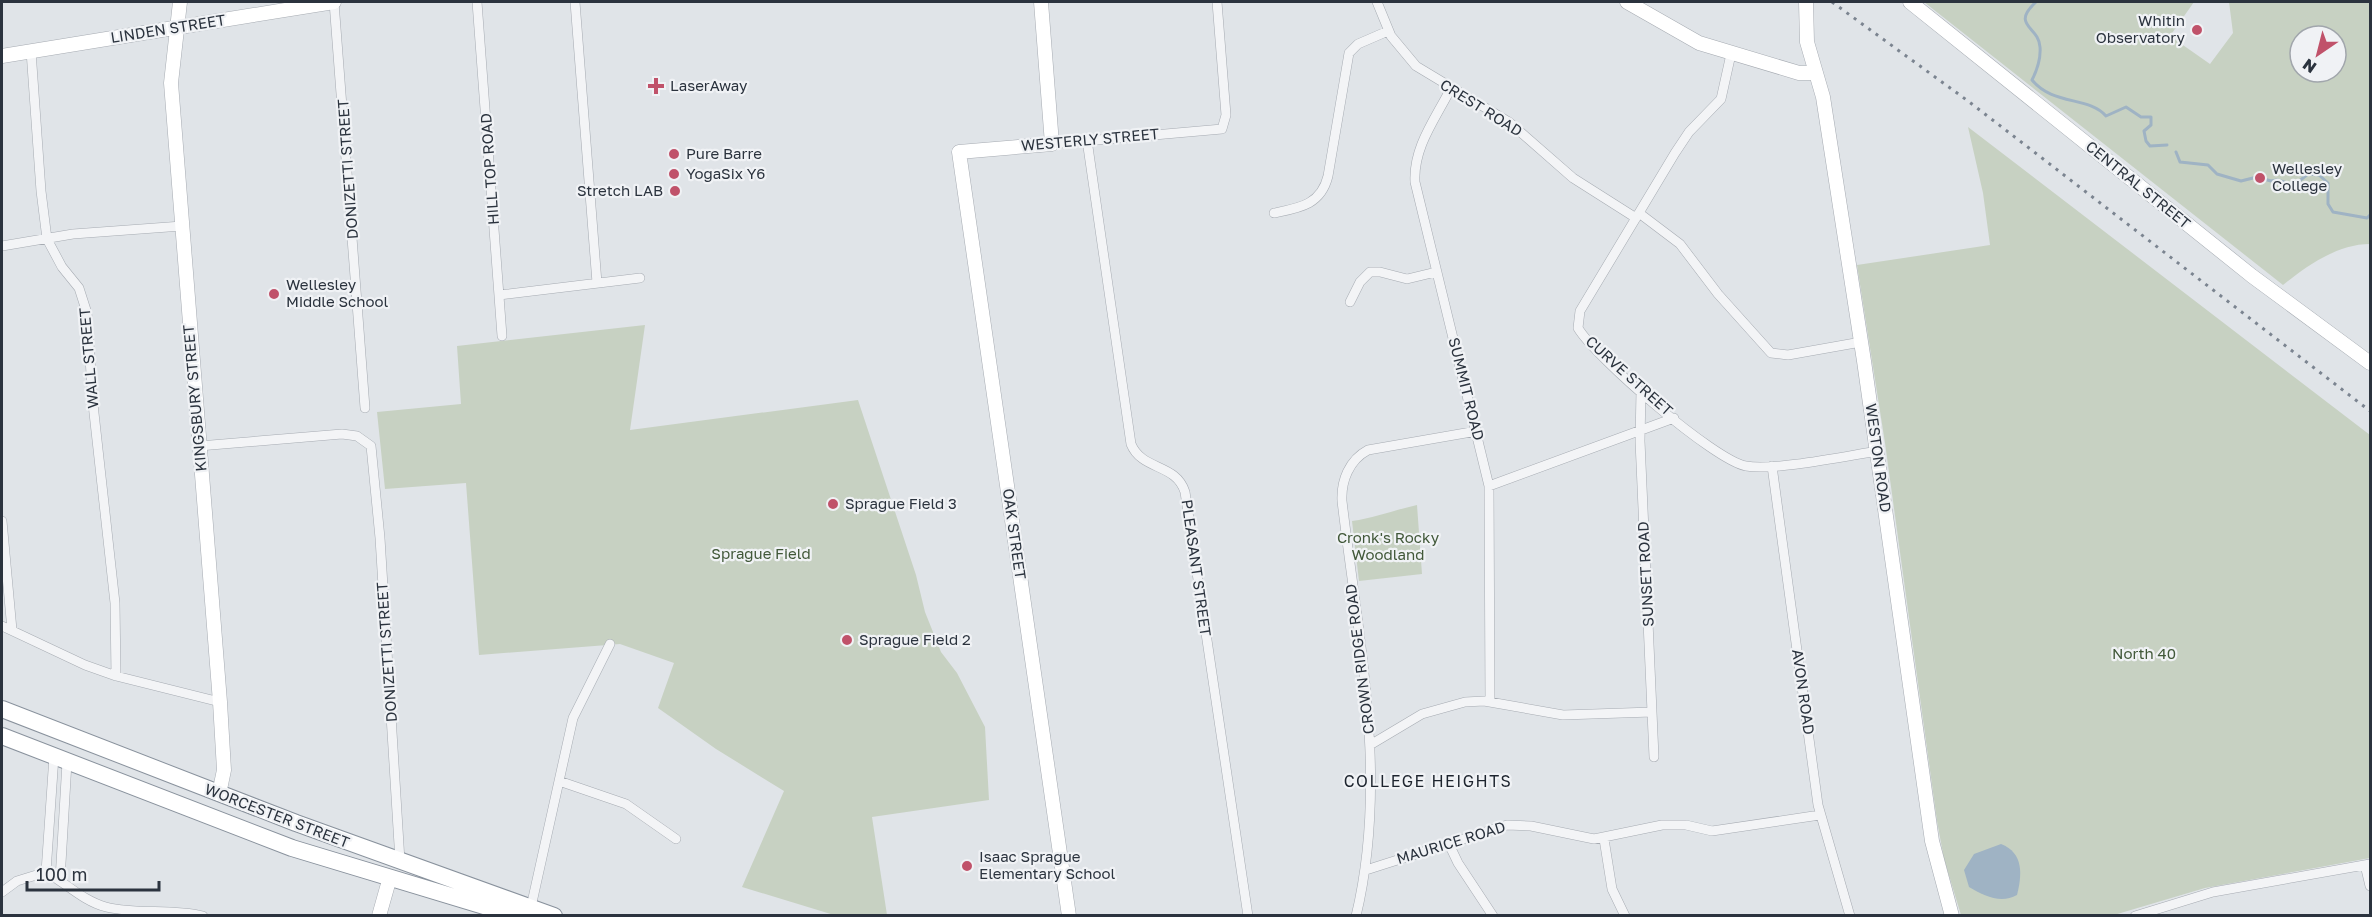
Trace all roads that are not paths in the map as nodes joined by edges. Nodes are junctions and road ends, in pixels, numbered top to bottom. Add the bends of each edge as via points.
1 (180, 2) edge
2 (334, 2) edge
3 (477, 2) edge
4 (575, 2) edge
5 (1041, 2) edge
6 (1217, 2) edge
7 (1377, 2) edge
8 (1627, 2) edge
9 (1806, 2) edge
10 (1910, 2) edge
11 (177, 27) junction
12 (1388, 31) junction
13 (31, 51) junction
14 (1731, 54) junction
15 (2, 57) edge
16 (1815, 73) junction
17 (1451, 88) junction
18 (1087, 140) junction
19 (1052, 144) junction
20 (959, 152) joint
21 (1274, 213) dead end
22 (1638, 215) junction
23 (182, 226) junction
24 (47, 239) junction
25 (2, 246) edge
26 (1436, 272) junction
27 (640, 278) dead end
28 (597, 283) junction
29 (499, 295) junction
30 (1350, 302) dead end
31 (502, 336) dead end
32 (1862, 342) junction
33 (2370, 363) edge
34 (1641, 391) junction
35 (365, 408) dead end
36 (1674, 418) junction
37 (1477, 431) junction
38 (1640, 431) junction
39 (199, 447) junction
40 (1878, 451) junction
41 (1772, 466) junction
42 (1489, 486) junction
43 (2, 521) edge
44 (2, 626) edge
45 (12, 630) junction
46 (610, 644) dead end
47 (116, 676) junction
48 (220, 702) junction
49 (1490, 702) junction
50 (2, 709) edge
51 (1652, 712) junction
52 (2, 736) edge
53 (1370, 744) junction
54 (1654, 757) dead end
55 (60, 759) junction
56 (559, 781) junction
57 (219, 794) junction
58 (1820, 815) junction
59 (1604, 838) junction
60 (676, 839) dead end
61 (1448, 842) junction
62 (354, 845) junction
63 (400, 861) junction
64 (346, 865) junction
65 (2368, 865) edge
66 (1366, 870) junction
67 (46, 872) junction
68 (390, 877) junction
69 (60, 880) junction
70 (2370, 886) edge
71 (2, 892) edge
72 (478, 909) edge
73 (524, 911) edge
74 (203, 915) edge
75 (379, 915) edge
76 (554, 915) edge
77 (1069, 915) edge
78 (1248, 915) edge
79 (1356, 915) edge
80 (1493, 915) edge
81 (1625, 915) edge
82 (1850, 915) edge
83 (1952, 915) edge
84 (2135, 915) edge

1 - 11 main road, KINGSBURY STREET
2 - 11 main road, LINDEN STREET
2 - 35 street, DONIZETTI STREET
3 - 29 street, HILL TOP ROAD
4 - 28 street
5 - 19 main road
6 - 18 street, WESTERLY STREET via 1226,115 1222,129
7 - 12 street, CREST ROAD
8 - 14 main road via 1695,41
9 - 16 main road, WESTON ROAD via 1807,42
10 - 33 main road, CENTRAL STREET via 2252,276
11 - 13 main road, LINDEN STREET
11 - 23 main road, KINGSBURY STREET via 171,79
12 - 17 street, CREST ROAD via 1411,62
12 - 21 street via 1358,44 1349,53 1328,176 1321,193 1306,205
13 - 15 main road, LINDEN STREET
13 - 24 street, WALL STREET
14 - 16 main road via 1799,73
14 - 22 street, CURVE STREET via 1721,99 1687,135
16 - 32 main road, WESTON ROAD via 1823,98
17 - 22 street, CREST ROAD via 1509,122 1574,178
17 - 26 street, SUMMIT ROAD via 1423,139 1415,170 1417,197
18 - 19 street, WESTERLY STREET
18 - 78 street, PLEASANT STREET via 1131,444 1143,461 1177,477 1185,492
19 - 20 main road, WESTERLY STREET
20 - 77 main road, OAK STREET
22 - 32 street, CREST ROAD via 1680,244 1771,353 1788,356
22 - 34 street, CURVE STREET via 1576,322 1582,334
23 - 24 street
23 - 39 main road, KINGSBURY STREET
24 - 25 street
24 - 47 street, WALL STREET via 79,288 87,313 115,603
26 - 30 street via 1407,279 1370,272
26 - 37 street, SUMMIT ROAD
27 - 28 street
28 - 29 street
29 - 31 street, HILL TOP ROAD
32 - 40 main road, WESTON ROAD
34 - 36 street, CURVE STREET
34 - 38 street, SUNSET ROAD
36 - 38 street
36 - 41 street, CURVE STREET via 1730,461 1750,467
37 - 42 street, SUMMIT ROAD
37 - 53 street, CROWN RIDGE ROAD via 1368,450 1351,465 1344,481 1342,501
38 - 42 street
38 - 51 street, SUNSET ROAD
39 - 48 main road, KINGSBURY STREET
39 - 63 street, DONIZETTI STREET via 342,434 357,436 369,444 379,528
40 - 41 street, CURVE STREET
40 - 83 main road, WESTON ROAD via 1932,841
41 - 58 street, AVON ROAD
42 - 49 street, SUMMIT ROAD
43 - 45 street
44 - 45 street
45 - 47 street
46 - 56 street via 573,718
47 - 48 street
48 - 57 main road, KINGSBURY STREET via 224,770
49 - 51 street via 1563,715
49 - 53 street via 1465,702 1429,711
50 - 57 highway, WORCESTER STREET
51 - 54 street, SUNSET ROAD
52 - 55 highway, WORCESTER STREET
53 - 66 street, CROWN RIDGE ROAD
55 - 64 highway, WORCESTER STREET via 261,837
55 - 67 street
55 - 69 street
56 - 60 street via 626,804
56 - 73 street
57 - 62 highway, WORCESTER STREET
58 - 59 street, MAURICE ROAD via 1712,831 1662,825
58 - 82 street, AVON ROAD
59 - 61 street, MAURICE ROAD via 1584,838 1516,824
59 - 81 street via 1612,889
61 - 66 street, MAURICE ROAD
61 - 80 street
62 - 63 highway, WORCESTER STREET
62 - 64 highway via 354,855
63 - 73 highway, WORCESTER STREET
64 - 68 highway, WORCESTER STREET
65 - 70 street
65 - 84 street via 2212,892
66 - 79 street, CROWN RIDGE ROAD
67 - 69 street
67 - 71 street via 17,881
68 - 72 highway, WORCESTER STREET
68 - 75 main road
69 - 74 street via 104,906
72 - 73 highway, WORCESTER STREET
73 - 76 highway, WORCESTER STREET

